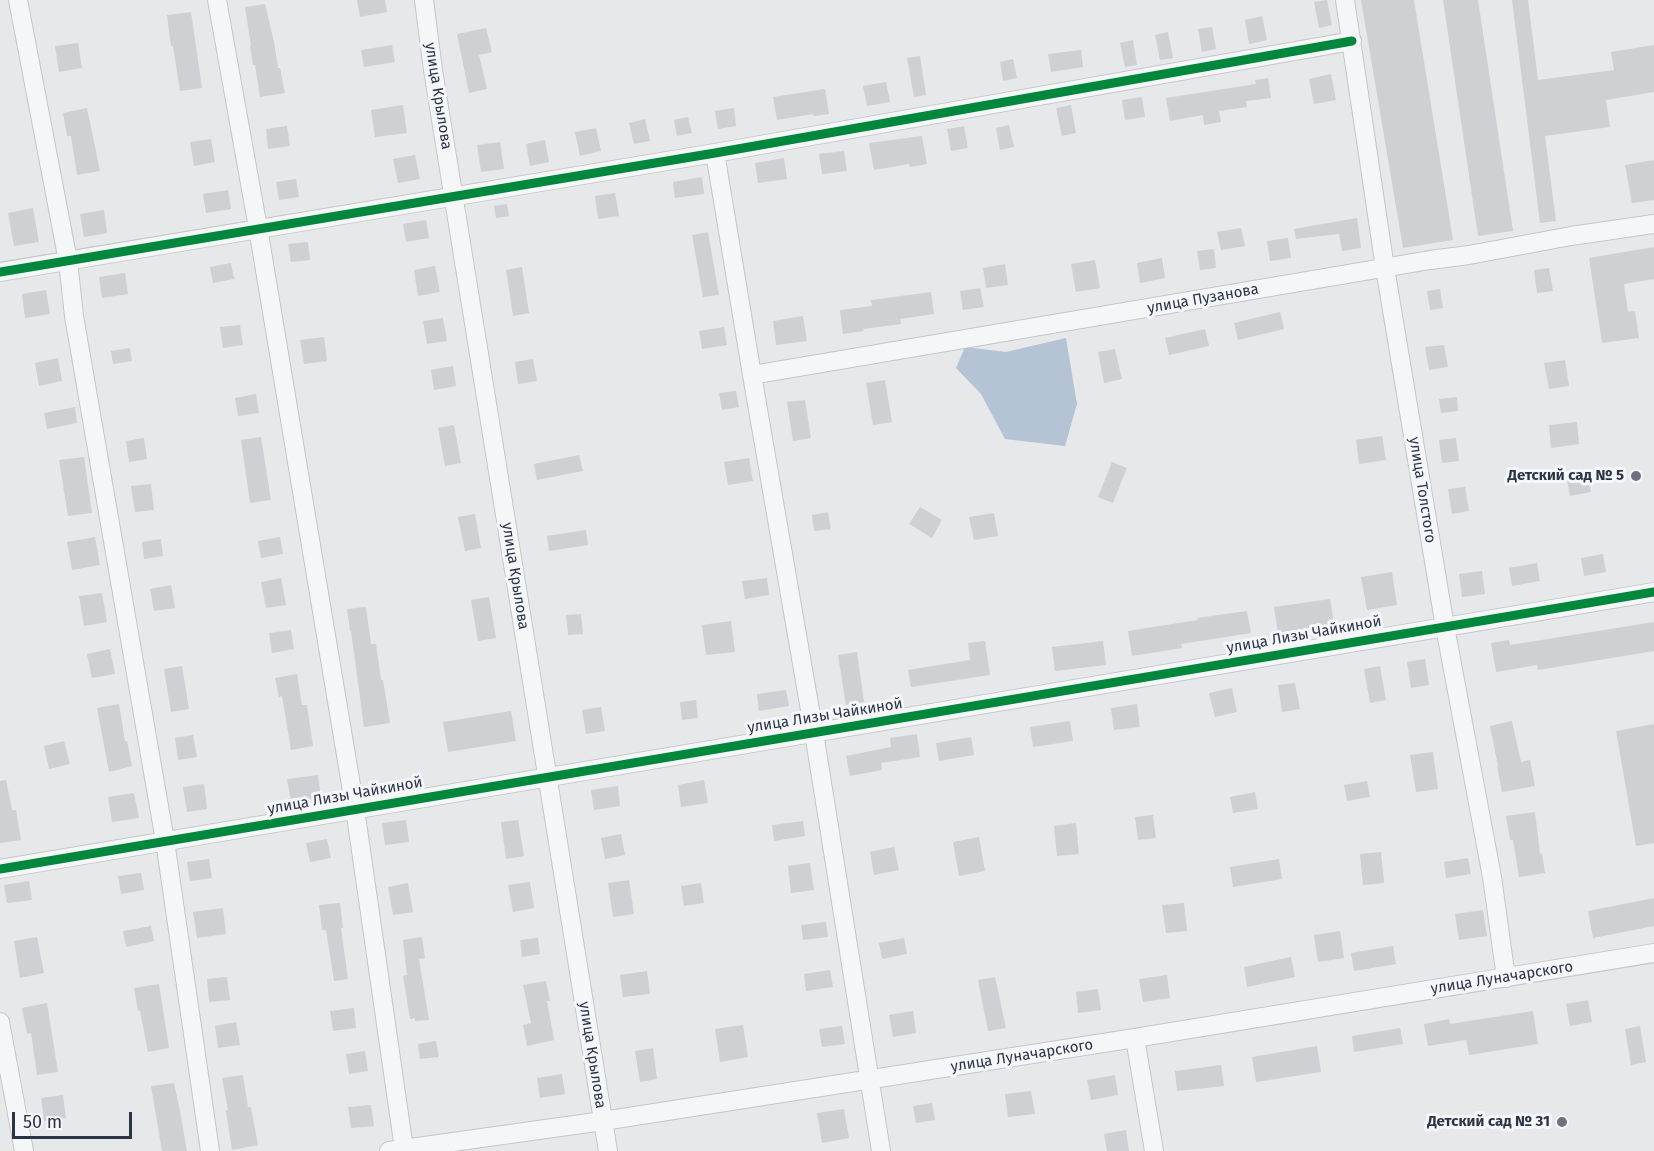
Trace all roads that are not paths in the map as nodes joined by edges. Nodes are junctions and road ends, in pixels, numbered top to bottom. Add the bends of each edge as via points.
1 (18, 0) edge
2 (217, 0) edge
3 (424, 0) edge
4 (1345, 0) edge
5 (1352, 41) junction
6 (715, 153) junction
7 (454, 195) junction
8 (1654, 224) edge
9 (258, 228) junction
10 (68, 261) junction
11 (1385, 268) junction
12 (0, 272) edge
13 (752, 375) junction
14 (1654, 592) edge
15 (1445, 627) junction
16 (814, 733) junction
17 (548, 777) junction
18 (355, 809) junction
19 (165, 842) junction
20 (0, 869) edge
21 (1654, 953) edge
22 (1506, 978) junction
23 (0, 1022) edge
24 (1135, 1038) junction
25 (868, 1080) junction
26 (603, 1121) junction
27 (396, 1150) edge
28 (24, 1151) edge
29 (210, 1151) edge
30 (608, 1151) edge
31 (881, 1151) edge
32 (1154, 1151) edge

1 - 10 street
2 - 9 street
3 - 7 street, улица Крылова
4 - 5 street, улица Толстого
5 - 6 street
5 - 11 street, улица Толстого
6 - 7 street
6 - 13 street
7 - 9 street
7 - 17 street, улица Крылова
8 - 11 street, улица Пузанова
9 - 10 street
9 - 18 street
10 - 12 street
10 - 19 street via 74,316
11 - 13 street, улица Пузанова
11 - 15 street, улица Толстого
13 - 16 street
14 - 15 street, улица Лизы Чайкиной
15 - 16 street, улица Лизы Чайкиной
15 - 22 street, улица Толстого via 1492,877
16 - 17 street, улица Лизы Чайкиной
16 - 25 street
17 - 18 street, улица Лизы Чайкиной
17 - 26 street, улица Крылова
18 - 19 street, улица Лизы Чайкиной
18 - 27 street
19 - 20 street, улица Лизы Чайкиной
19 - 29 street
21 - 22 street, улица Луначарского
22 - 24 street, улица Луначарского
23 - 28 street
24 - 25 street, улица Луначарского
24 - 32 street
25 - 26 street, улица Луначарского
25 - 31 street
26 - 27 street, улица Луначарского
26 - 30 street, улица Крылова

